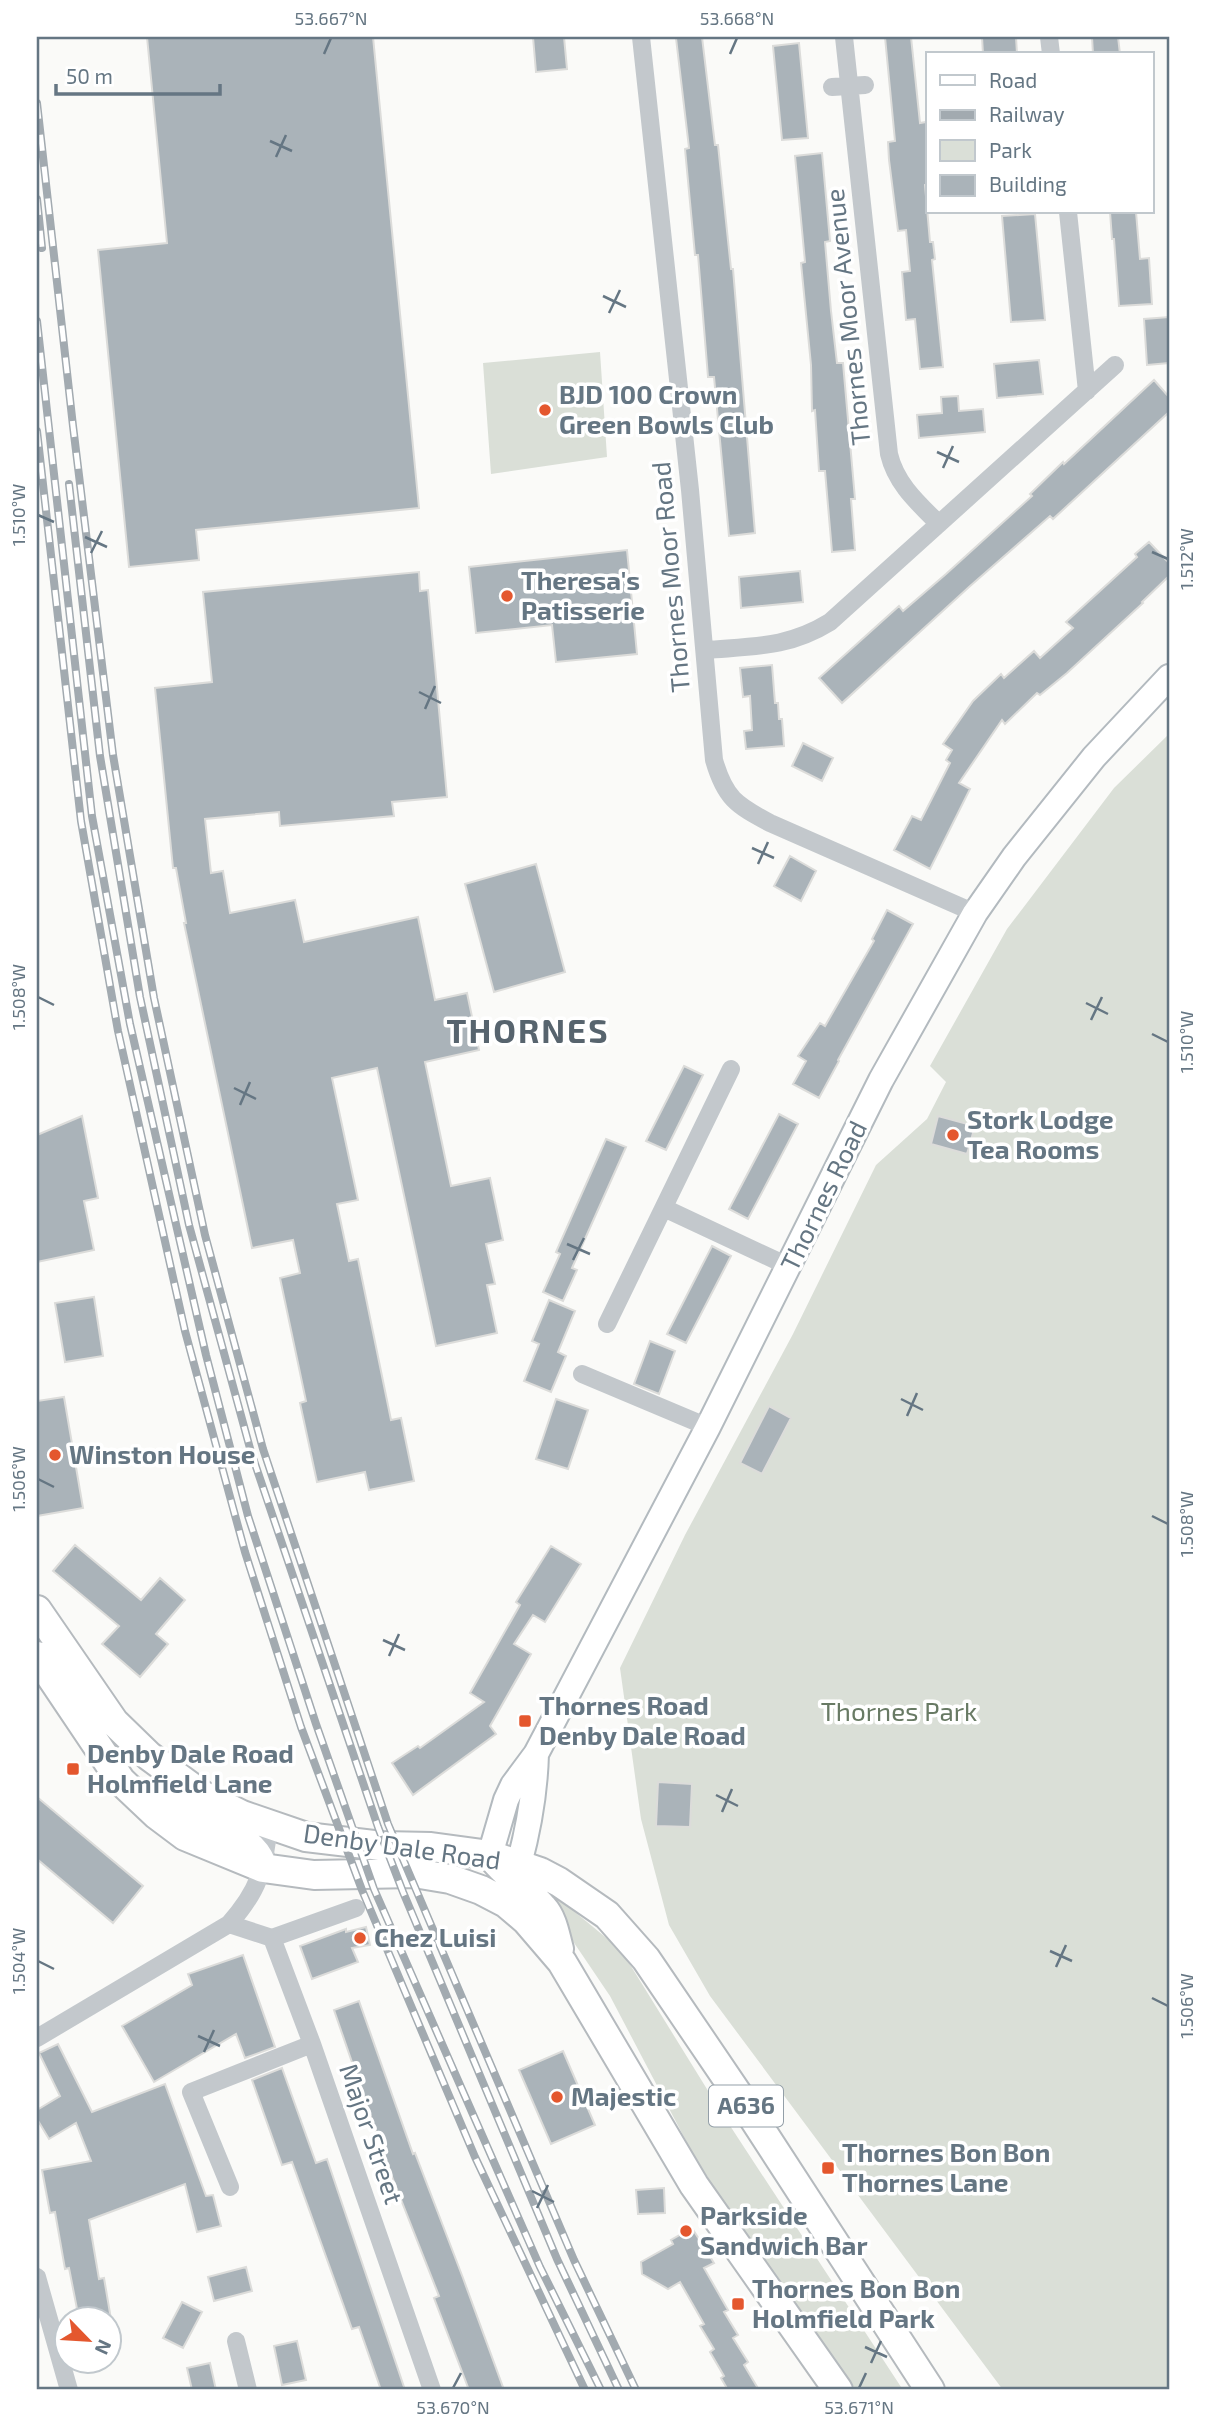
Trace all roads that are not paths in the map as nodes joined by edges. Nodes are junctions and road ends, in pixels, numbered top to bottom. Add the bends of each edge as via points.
1 (641, 37) edge
2 (844, 37) edge
3 (1068, 214) edge
4 (1115, 365) dead end
5 (1087, 391) junction
6 (939, 524) junction
7 (706, 650) junction
8 (1169, 677) edge
9 (975, 913) junction
10 (731, 1069) dead end
11 (664, 1208) junction
12 (790, 1267) junction
13 (607, 1324) dead end
14 (582, 1374) dead end
15 (708, 1427) junction
16 (37, 1610) edge
17 (37, 1656) edge
18 (131, 1739) junction
19 (269, 1826) junction
20 (505, 1864) junction
21 (263, 1868) junction
22 (481, 1890) junction
23 (356, 1908) dead end
24 (229, 1924) junction
25 (272, 1938) junction
26 (562, 1962) junction
27 (37, 2038) edge
28 (312, 2044) junction
29 (230, 2187) dead end
30 (37, 2277) edge
31 (236, 2341) dead end
32 (69, 2390) edge
33 (247, 2390) edge
34 (432, 2390) edge
35 (838, 2390) edge
36 (930, 2390) edge

1 - 7 street, Thornes Moor Road
2 - 6 street, Thornes Moor Avenue via 889,454 902,485
3 - 5 street
4 - 5 street
5 - 6 street
6 - 7 street via 817,631 775,644
7 - 9 street, Thornes Moor Road via 714,760 726,792 743,809
8 - 9 main road, Thornes Road via 1094,757
9 - 12 main road, Thornes Road via 881,1080
10 - 11 street
11 - 12 street
11 - 13 street
12 - 15 main road, Thornes Road
14 - 15 street
15 - 20 main road, Thornes Road via 536,1754 531,1821
16 - 18 main road, Denby Dale Road / A636 via 114,1722
17 - 21 main road, Denby Dale Road via 121,1781 157,1815 185,1836
18 - 19 main road, Denby Dale Road / A636 via 202,1795
18 - 21 main road, A636 via 150,1773 177,1800 211,1825 245,1841 257,1852
19 - 20 main road, Denby Dale Road / A636 via 324,1840 431,1847
19 - 21 street
20 - 22 main road
20 - 26 main road via 544,1909
20 - 36 main road, Denby Dale Road / A636 via 559,1882 607,1915 646,1959
21 - 22 main road, Denby Dale Road via 314,1875 414,1873
21 - 24 street via 246,1905
22 - 26 main road, Denby Dale Road via 526,1920
23 - 25 street
24 - 25 street
24 - 27 street
25 - 28 street, Major Street
26 - 35 main road, Denby Dale Road via 694,2185
28 - 29 street via 191,2092
28 - 34 street, Major Street
30 - 32 street
31 - 33 street

